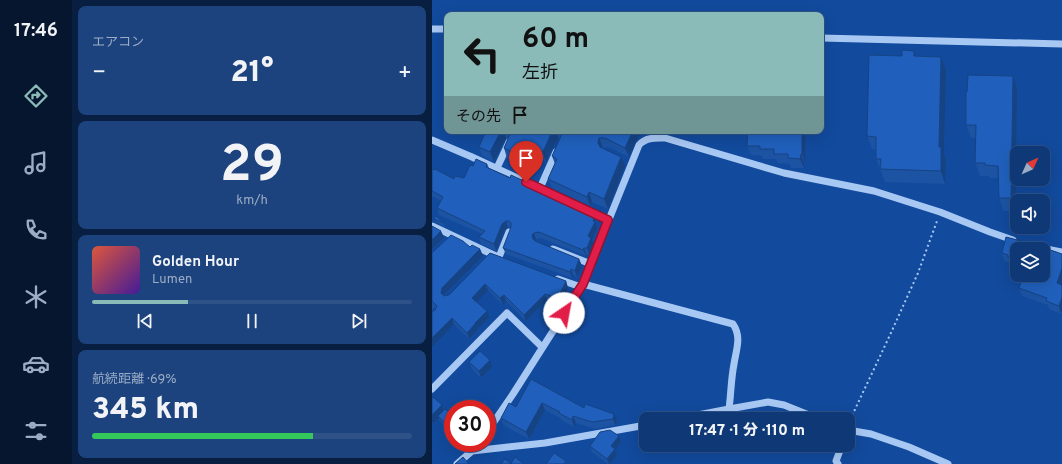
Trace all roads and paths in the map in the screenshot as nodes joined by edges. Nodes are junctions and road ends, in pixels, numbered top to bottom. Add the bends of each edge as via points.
1 (432, 29) edge
2 (444, 29) edge
3 (824, 38) edge
4 (1062, 44) edge
5 (432, 140) edge
6 (509, 142) edge
7 (560, 144) edge
8 (497, 168) junction
9 (540, 188) junction
10 (940, 212) junction
11 (608, 220) junction
12 (432, 226) edge
13 (510, 232) edge
14 (1019, 242) edge
15 (547, 246) edge
16 (1050, 249) edge
17 (1062, 252) edge
18 (499, 257) junction
19 (506, 260) edge
20 (591, 264) junction
21 (551, 276) edge
22 (582, 285) junction
23 (542, 347) junction
24 (432, 389) edge
25 (729, 409) junction
26 (713, 412) edge
27 (802, 412) edge
28 (854, 412) edge
29 (496, 419) edge
30 (639, 426) edge
31 (855, 431) edge
32 (496, 448) edge
33 (471, 452) edge
34 (840, 452) edge
35 (836, 463) edge
36 (456, 464) edge
37 (948, 464) edge

1 - 2 street
3 - 4 street
5 - 8 street
6 - 8 street
7 - 9 street
8 - 9 street
9 - 11 street
10 - 11 street via 874,191 784,173 665,138 652,138 642,141 628,162
10 - 14 street
10 - 28 path via 918,273
11 - 20 street
12 - 18 street via 488,257
13 - 18 street
15 - 20 street
16 - 17 street
18 - 19 street
20 - 22 street
21 - 22 street
22 - 23 street
22 - 25 street via 734,324 738,331 738,345
23 - 24 street via 507,313
23 - 29 street
25 - 26 street
25 - 27 street via 768,402
30 - 32 street via 545,443
31 - 37 street via 909,446
33 - 36 street
34 - 35 street

